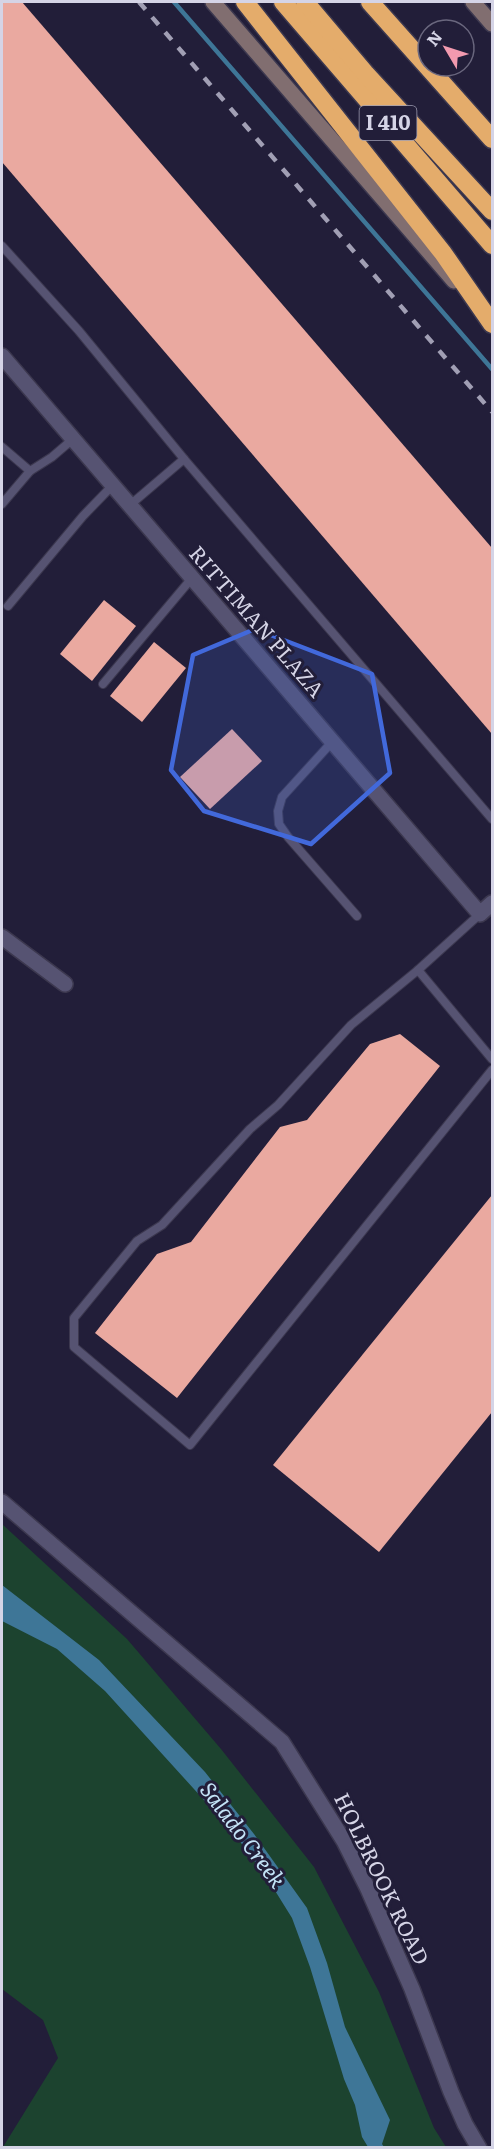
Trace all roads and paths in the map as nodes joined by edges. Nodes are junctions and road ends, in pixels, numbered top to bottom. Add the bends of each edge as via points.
1 (213, 2) edge
2 (244, 2) edge
3 (283, 2) edge
4 (305, 2) edge
5 (370, 2) edge
6 (473, 2) edge
7 (492, 24) edge
8 (492, 139) edge
9 (492, 211) edge
10 (492, 245) edge
11 (2, 246) edge
12 (492, 325) edge
13 (2, 356) edge
14 (74, 439) junction
15 (2, 447) edge
16 (184, 459) junction
17 (30, 471) junction
18 (113, 485) junction
19 (2, 504) edge
20 (130, 505) junction
21 (192, 578) junction
22 (8, 606) dead end
23 (103, 684) dead end
24 (332, 742) junction
25 (492, 819) edge
26 (492, 903) edge
27 (480, 914) junction
28 (357, 916) dead end
29 (2, 937) edge
30 (418, 970) junction
31 (65, 984) dead end
32 (492, 1059) edge
33 (492, 1070) edge
34 (2, 1502) edge
35 (479, 2148) edge

1 - 12 main road
2 - 12 highway via 442,253
3 - 10 highway, I 410
4 - 9 highway
5 - 8 highway
6 - 7 main road
11 - 16 lane via 79,331
13 - 14 street, RITTIMAN PLAZA
14 - 17 lane
14 - 18 street, RITTIMAN PLAZA
15 - 17 lane
16 - 20 lane
16 - 25 lane
17 - 19 lane
18 - 20 street, RITTIMAN PLAZA
18 - 22 lane
20 - 21 street, RITTIMAN PLAZA
21 - 23 lane
21 - 24 street, RITTIMAN PLAZA
24 - 27 street, RITTIMAN PLAZA
24 - 28 lane via 282,797 279,824
26 - 27 street
27 - 30 lane
29 - 31 street
30 - 32 lane
30 - 33 lane via 351,1025 162,1225 137,1241 74,1318 74,1347 190,1445
34 - 35 street, HOLBROOK ROAD via 282,1742 344,1841 368,1889 451,2092

